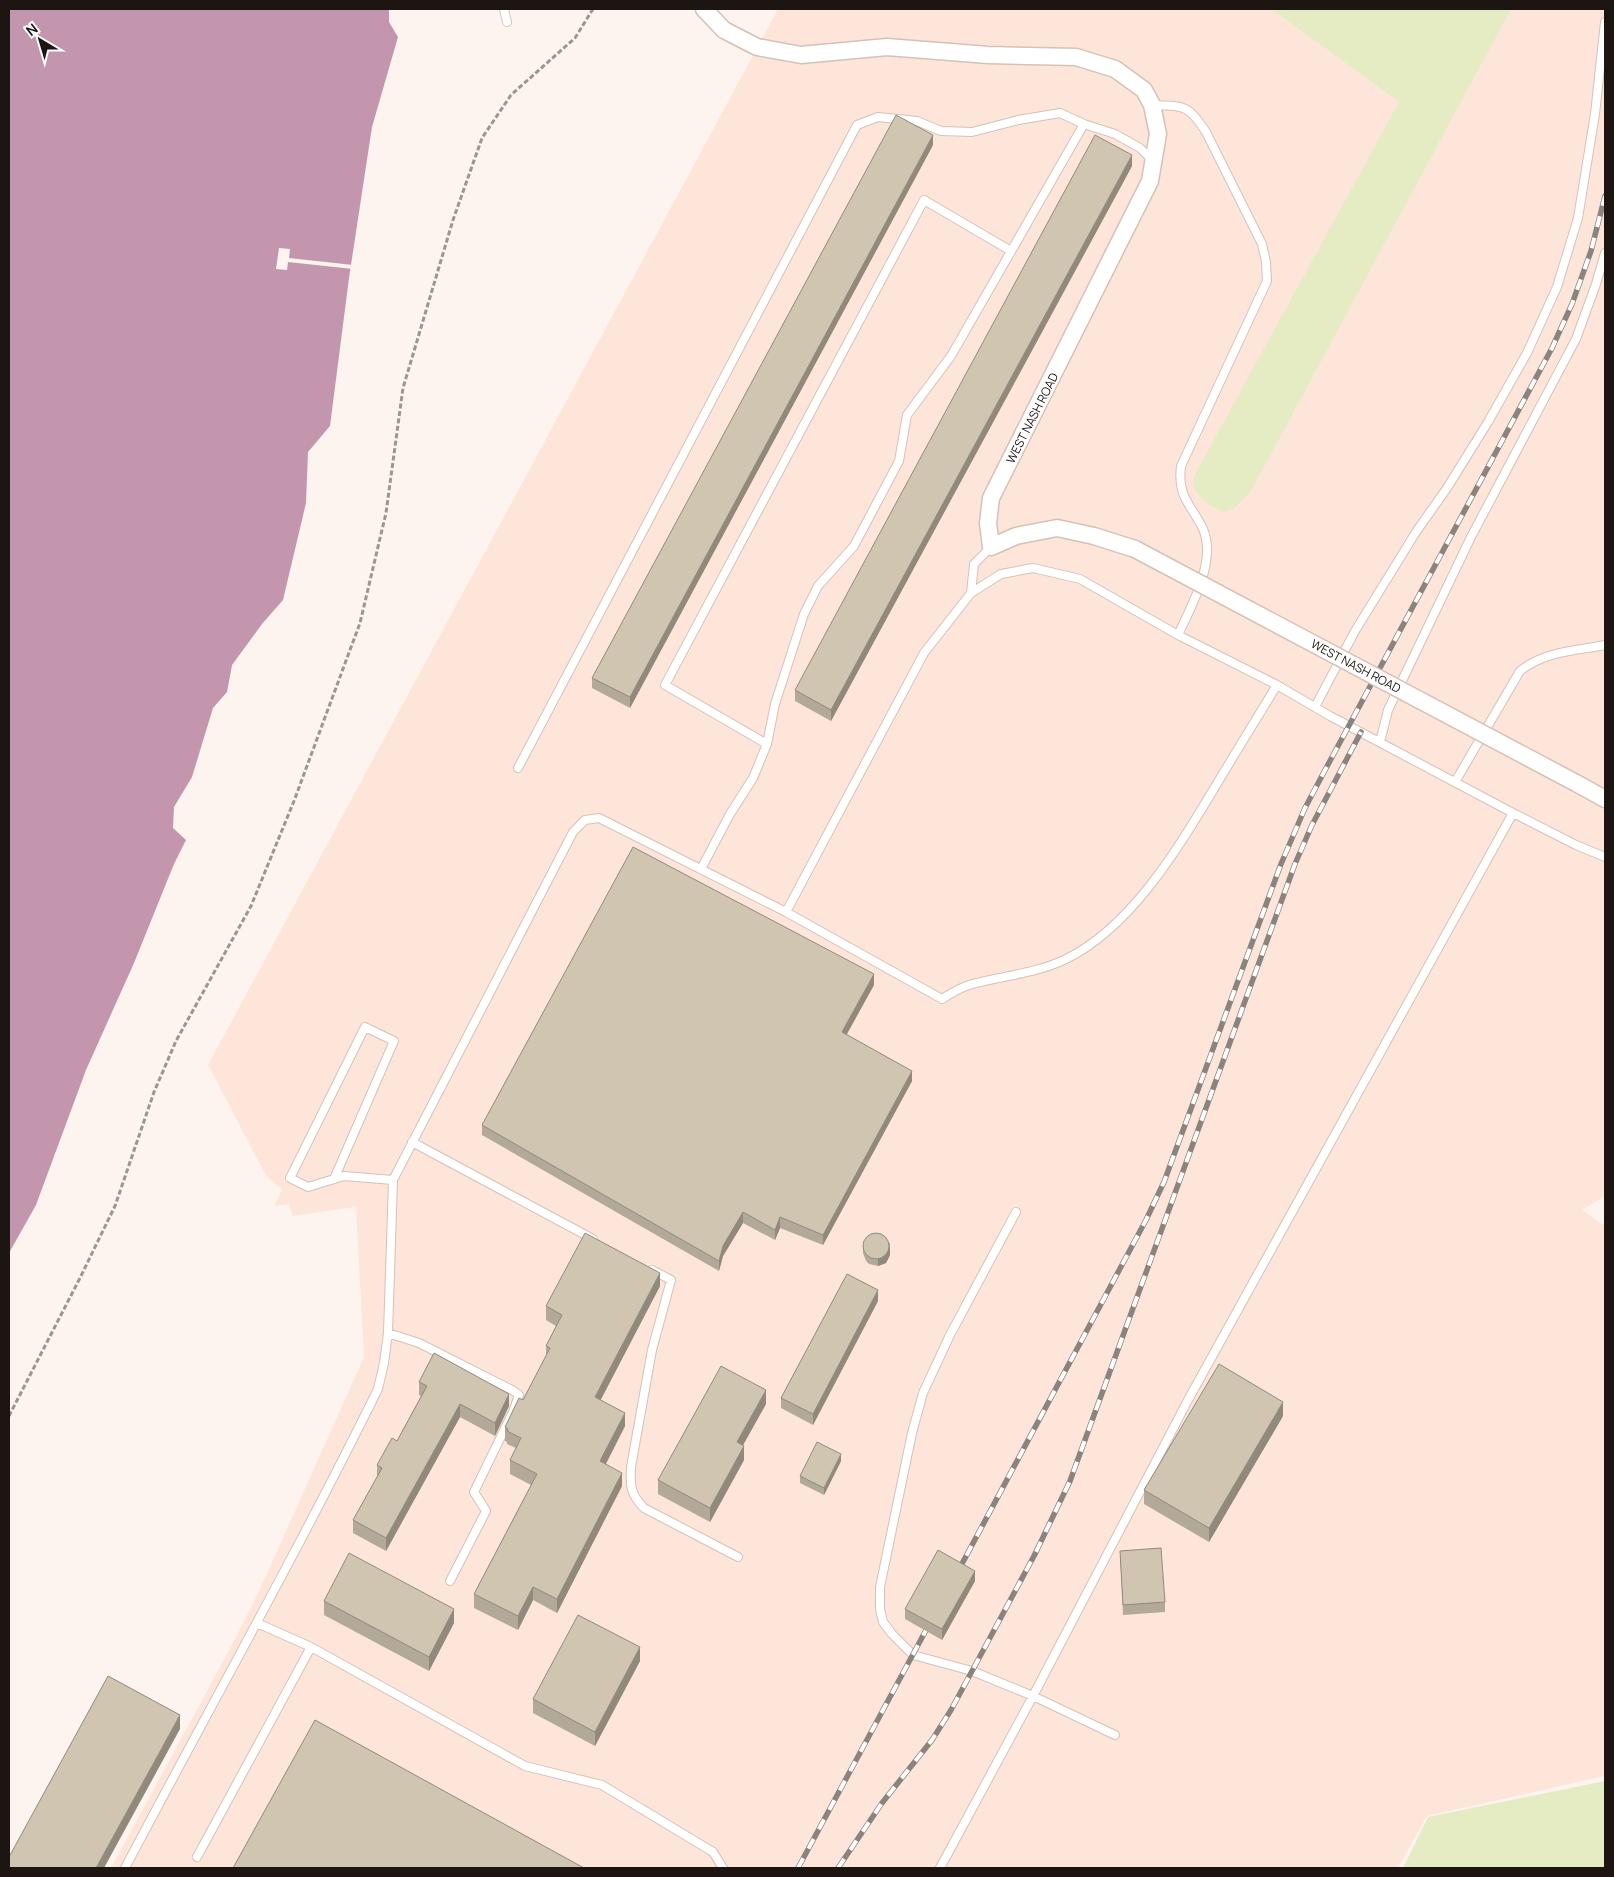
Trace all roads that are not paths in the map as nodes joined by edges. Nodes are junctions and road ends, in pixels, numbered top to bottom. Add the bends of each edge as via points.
1 (504, 9) edge
2 (704, 9) edge
3 (507, 22) dead end
4 (1605, 22) edge
5 (1152, 104) junction
6 (1084, 124) junction
7 (1155, 163) junction
8 (1011, 251) junction
9 (1605, 253) edge
10 (991, 547) junction
11 (971, 593) junction
12 (1178, 635) junction
13 (1605, 645) edge
14 (1276, 685) junction
15 (1315, 707) junction
16 (1380, 742) junction
17 (767, 744) junction
18 (518, 768) dead end
19 (1455, 782) junction
20 (1605, 799) edge
21 (1513, 813) junction
22 (1605, 857) edge
23 (701, 869) junction
24 (786, 912) junction
25 (412, 1142) junction
26 (334, 1179) junction
27 (393, 1180) junction
28 (1016, 1212) dead end
29 (598, 1242) edge
30 (646, 1267) edge
31 (388, 1333) junction
32 (738, 1557) dead end
33 (450, 1581) dead end
34 (257, 1623) junction
35 (311, 1647) junction
36 (1033, 1696) junction
37 (1115, 1735) dead end
38 (197, 1857) dead end
39 (125, 1868) edge
40 (724, 1868) edge
41 (940, 1868) edge

1 - 3 lane
2 - 5 street, WEST NASH ROAD via 724,30 757,47 801,55 887,47 988,55 1076,57 1115,69 1144,90
4 - 15 lane via 1595,114 1578,218 1557,287 1527,353 1493,414 1355,631
5 - 7 street, WEST NASH ROAD via 1158,134
5 - 12 lane via 1182,106 1196,116 1262,244 1267,281 1180,466 1182,493 1203,530 1207,558 1192,605
6 - 7 lane via 1115,134 1140,148
6 - 8 lane
6 - 18 lane via 1060,113 972,132 941,131 917,121 878,117 857,124
7 - 10 street, WEST NASH ROAD via 1142,201 991,498 988,523
8 - 17 lane via 951,356 907,415 899,461 854,546 818,586 804,614 775,704
8 - 17 lane via 924,200 664,685
9 - 16 lane via 1576,339 1471,537 1388,710
10 - 11 lane via 974,564
10 - 20 street, WEST NASH ROAD, bridge via 1016,536 1057,528 1135,549
11 - 12 lane via 1001,574 1033,568 1080,579
11 - 24 lane via 924,653
12 - 14 lane
13 - 19 lane via 1544,656 1520,671
14 - 15 lane
14 - 24 lane via 1196,819 1140,897 1113,928 1093,944 1063,960 1028,972 967,985 942,999
15 - 16 lane
16 - 19 lane
17 - 23 lane via 753,778
19 - 21 lane
21 - 22 lane
21 - 36 lane via 1188,1400
23 - 24 lane
23 - 25 lane via 599,818 585,820 572,832
25 - 27 lane
25 - 29 lane
26 - 26 lane via 308,1187 290,1178 365,1027 394,1041
26 - 27 lane via 344,1176
27 - 31 lane
28 - 36 lane via 950,1335 924,1393 908,1452 880,1587 880,1609 883,1622 913,1656 972,1671
30 - 32 lane via 671,1280 652,1350 630,1486 635,1500 644,1508
31 - 33 lane via 419,1343 519,1395 514,1412 474,1492 486,1511
31 - 34 lane via 378,1389
34 - 35 lane
34 - 39 lane
35 - 38 lane
35 - 40 lane via 525,1766 602,1785 713,1852
36 - 37 lane
36 - 41 lane

